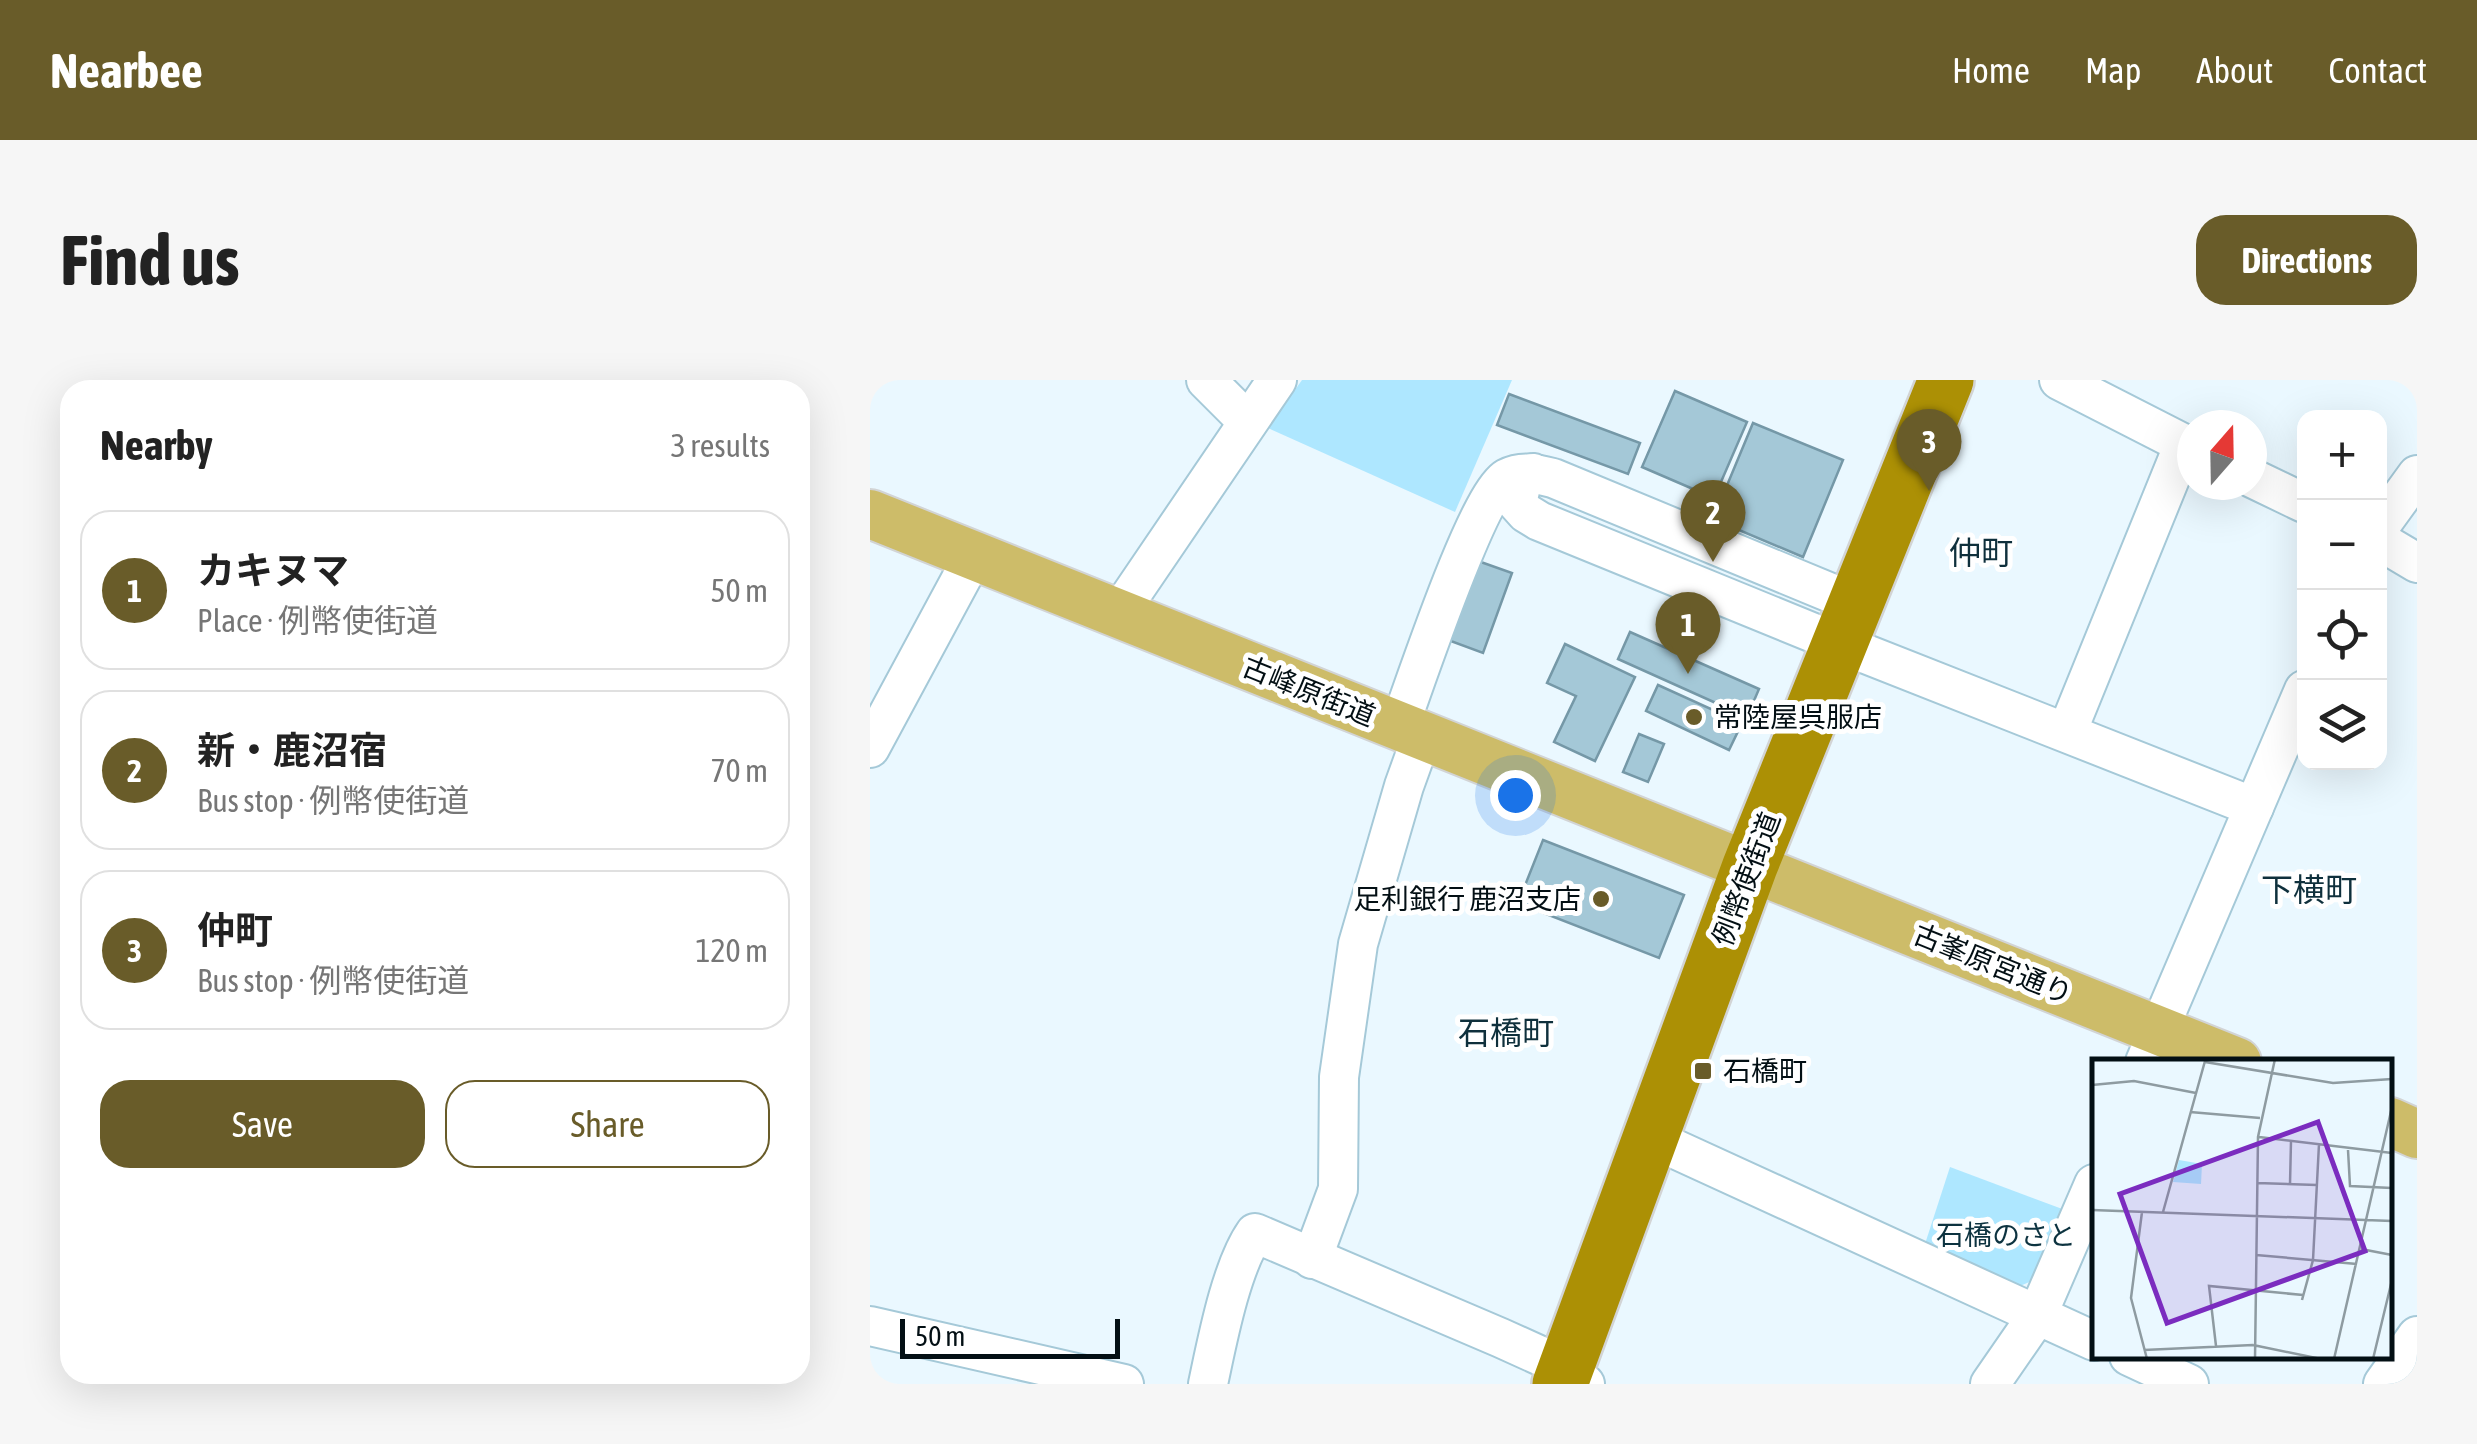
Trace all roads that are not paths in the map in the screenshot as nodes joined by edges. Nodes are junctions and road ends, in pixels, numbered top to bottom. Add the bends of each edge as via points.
1 (1206, 380) edge
2 (1277, 380) edge
3 (1946, 380) edge
4 (2059, 380) edge
5 (1248, 421) junction
6 (2177, 440) edge
7 (2177, 472) edge
8 (2417, 476) edge
9 (2267, 485) edge
10 (2298, 500) edge
11 (870, 514) edge
12 (2387, 517) edge
13 (2387, 545) edge
14 (974, 555) junction
15 (2417, 563) edge
16 (1118, 614) junction
17 (1847, 623) junction
18 (2297, 706) edge
19 (1410, 731) junction
20 (2068, 732) junction
21 (870, 748) edge
22 (2254, 807) junction
23 (1750, 866) junction
24 (2152, 1046) edge
25 (2221, 1059) edge
26 (2392, 1123) edge
27 (2417, 1134) edge
28 (1650, 1140) junction
29 (2092, 1189) edge
30 (1312, 1259) junction
31 (2037, 1316) junction
32 (870, 1326) edge
33 (2092, 1340) edge
34 (2135, 1359) edge
35 (1570, 1380) edge
36 (1124, 1384) edge
37 (1208, 1384) edge
38 (1990, 1384) edge
39 (2189, 1384) edge

1 - 5 street
2 - 5 street
3 - 17 highway, 例幣使街道
4 - 6 street
5 - 16 street
7 - 20 street
8 - 12 street
9 - 10 street
11 - 14 main road, 古峰原街道
13 - 15 street
14 - 16 main road, 古峰原街道
14 - 21 street
16 - 19 main road, 古峰原街道
17 - 19 street via 1552,478 1518,473 1494,489 1472,530
17 - 20 street
17 - 23 highway, 例幣使街道
18 - 22 street
19 - 23 main road, 古峰原街道
19 - 30 street via 1404,786 1358,944 1339,1077 1338,1189
20 - 22 street
22 - 24 street
23 - 24 main road, 古峯原宮通り
23 - 28 highway, 例幣使街道
24 - 25 main road, 古峯原宮通り
26 - 27 main road
28 - 31 street
28 - 35 highway, 例幣使街道
29 - 31 street
30 - 35 street via 1501,1338
30 - 37 street via 1254,1233
31 - 33 street
31 - 38 street
32 - 36 street
34 - 39 street

